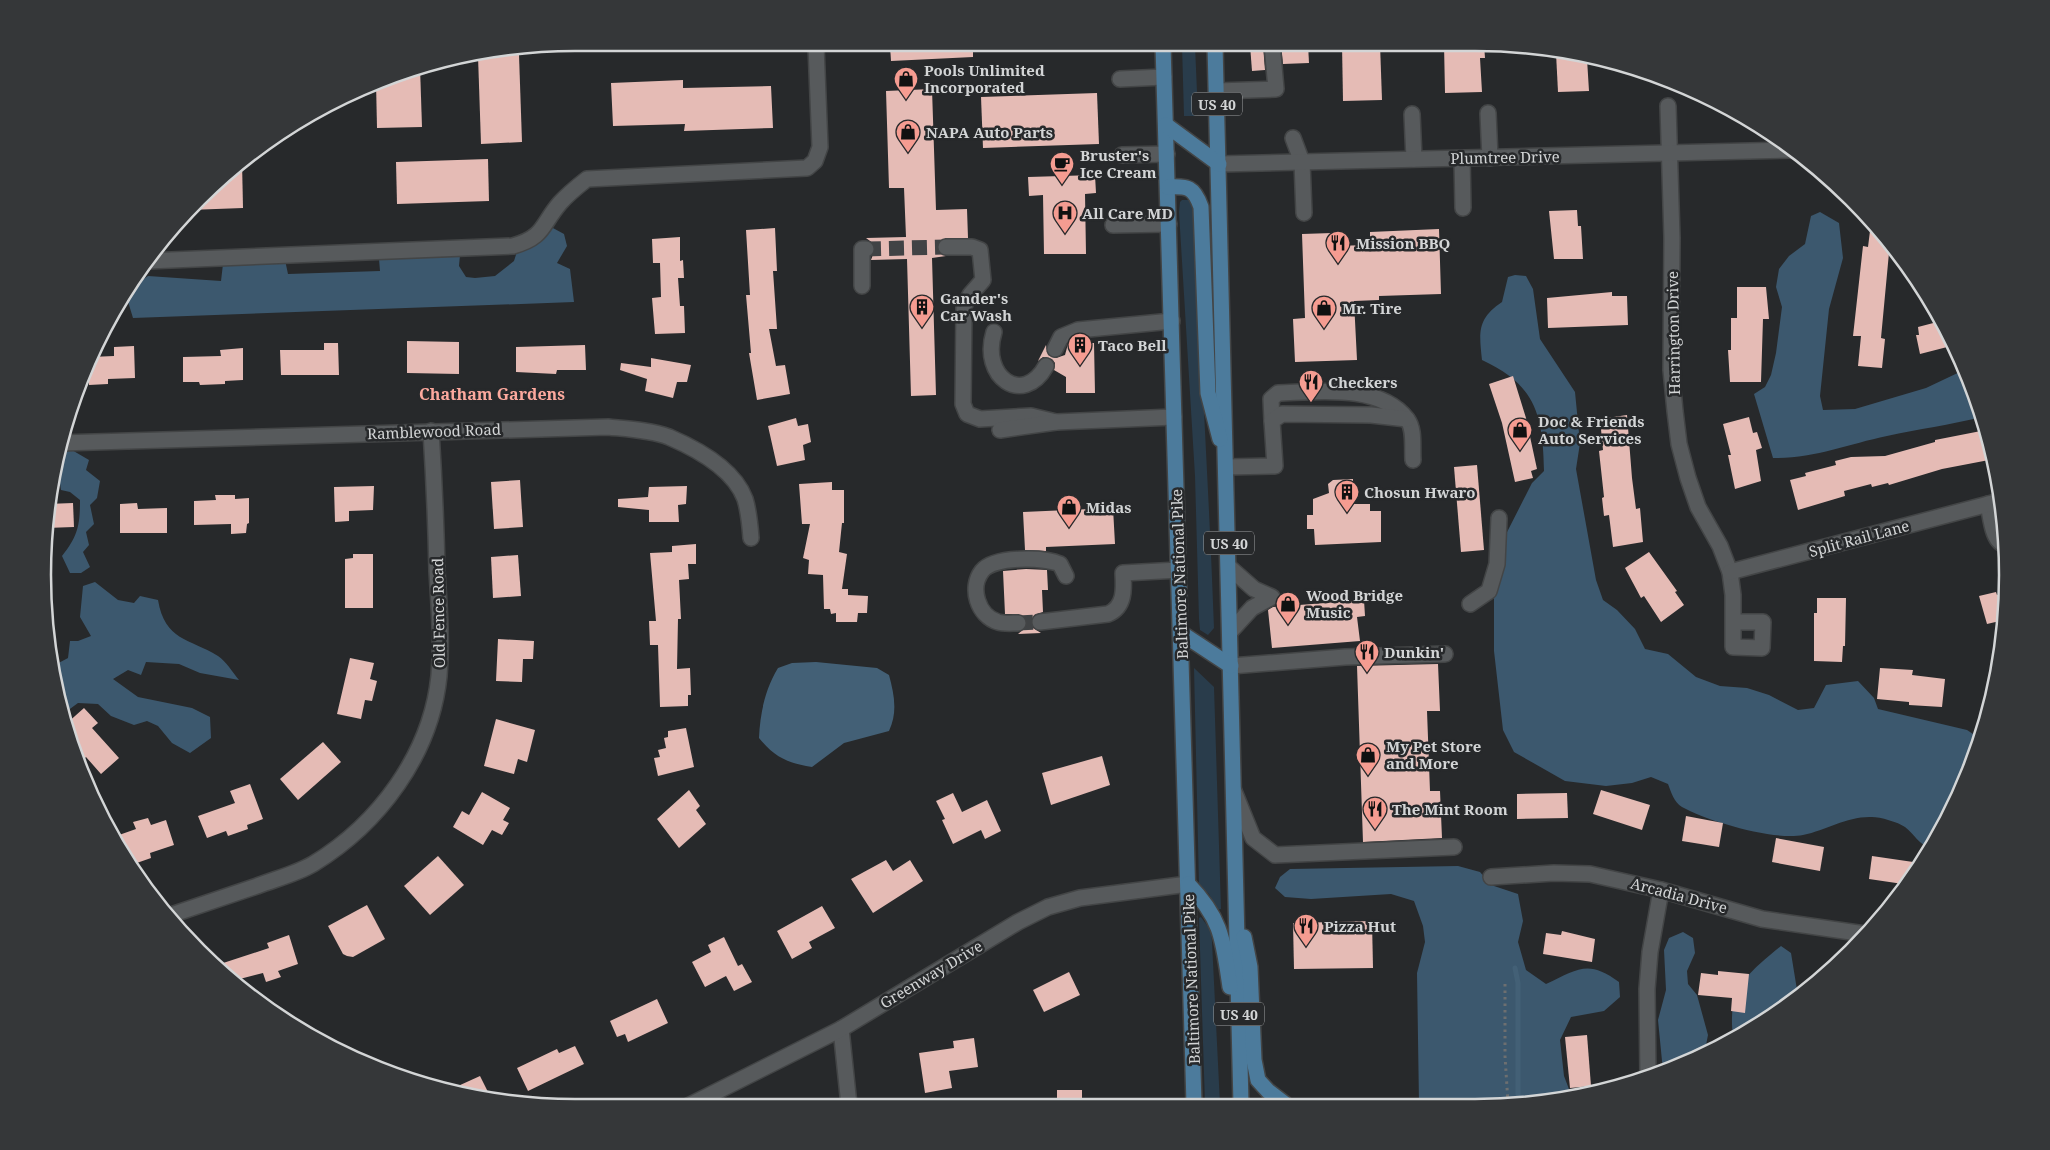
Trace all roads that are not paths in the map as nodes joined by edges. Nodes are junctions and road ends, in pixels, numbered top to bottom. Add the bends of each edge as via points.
1 (816, 51) edge
2 (1164, 51) edge
3 (1215, 51) edge
4 (1273, 51) edge
5 (1164, 78) junction
6 (1120, 79) dead end
7 (1217, 91) junction
8 (1668, 106) dead end
9 (1488, 112) dead end
10 (1412, 114) dead end
11 (1166, 125) junction
12 (1293, 138) dead end
13 (1781, 150) edge
14 (1670, 153) junction
15 (1167, 154) junction
16 (1122, 155) dead end
17 (1462, 158) junction
18 (1490, 158) junction
19 (1414, 160) junction
20 (1302, 162) junction
21 (1219, 164) junction
22 (1168, 188) junction
23 (1463, 208) dead end
24 (1304, 213) dead end
25 (1169, 224) junction
26 (1112, 225) dead end
27 (946, 247) tunnel mouth
28 (866, 249) dead end
29 (157, 260) edge
30 (862, 286) dead end
31 (1172, 321) junction
32 (994, 332) dead end
33 (1055, 349) dead end
34 (1046, 366) dead end
35 (1174, 417) junction
36 (1407, 419) junction
37 (1272, 421) junction
38 (1056, 422) junction
39 (1000, 430) dead end
40 (432, 431) junction
41 (68, 443) edge
42 (1413, 460) dead end
43 (1227, 467) junction
44 (1994, 503) edge
45 (1994, 511) edge
46 (1499, 518) dead end
47 (751, 538) dead end
48 (1998, 541) edge
49 (1229, 567) junction
50 (1179, 570) junction
51 (1730, 572) junction
52 (1066, 576) dead end
53 (1470, 604) dead end
54 (1040, 622) tunnel mouth
55 (1733, 622) dead end
56 (1018, 623) tunnel mouth
57 (1230, 632) junction
58 (1180, 633) junction
59 (1445, 654) dead end
60 (1231, 666) junction
61 (1234, 791) junction
62 (1454, 847) dead end
63 (1491, 877) dead end
64 (1188, 884) junction
65 (1661, 890) junction
66 (1235, 891) junction
67 (175, 913) edge
68 (1857, 933) edge
69 (840, 1029) junction
70 (1240, 1060) junction
71 (1648, 1069) edge
72 (702, 1099) edge
73 (848, 1099) edge
74 (1194, 1099) edge
75 (1241, 1099) edge
76 (1278, 1099) edge

1 - 29 street via 820,147 815,161 807,168 586,179 560,202 541,232 529,242 513,246
2 - 5 main road, Baltimore National Pike / US 40
3 - 7 main road, US 40
4 - 7 street via 1276,89
5 - 6 street
5 - 11 main road, Baltimore National Pike / US 40
7 - 21 main road, US 40
8 - 14 street, Harrington Drive
9 - 18 street
10 - 19 street
11 - 15 main road, Baltimore National Pike / US 40
11 - 21 main road
12 - 20 street
13 - 14 street, Plumtree Drive
14 - 18 street, Plumtree Drive
14 - 51 street, Harrington Drive via 1671,370 1680,444 1698,507 1720,546
15 - 16 street
15 - 22 main road, Baltimore National Pike / US 40
17 - 18 street, Plumtree Drive
17 - 19 street, Plumtree Drive
17 - 23 street
19 - 20 street, Plumtree Drive
20 - 21 street, Plumtree Drive
20 - 24 street
21 - 43 main road, US 40
22 - 25 main road, Baltimore National Pike / US 40
22 - 43 main road via 1181,186 1190,189 1197,194 1201,207 1208,393
25 - 26 street
25 - 31 main road, Baltimore National Pike / US 40
27 - 38 street via 972,247 980,250 982,257 983,280 964,306 962,390 967,414 980,419 1031,416
28 - 30 street via 862,249 860,254
31 - 33 street via 1078,330 1060,337
31 - 35 main road, Baltimore National Pike / US 40
32 - 34 street via 990,357 1002,379 1013,384 1025,384 1041,376
35 - 38 street
35 - 50 main road, Baltimore National Pike / US 40
36 - 37 street via 1371,415 1282,414
36 - 37 street via 1390,404 1355,392 1338,391 1278,393 1271,399
36 - 42 street via 1412,431
37 - 43 street via 1275,466
38 - 39 street
40 - 41 street, Ramblewood Road
40 - 47 street, Ramblewood Road via 608,427 668,437 714,462 733,479 745,498
40 - 67 street, Old Fence Road via 439,677 428,723 414,758 389,798 365,824 312,864
43 - 49 main road, US 40
44 - 51 street, Split Rail Lane
45 - 48 street, Split Rail Lane
46 - 53 street via 1497,564 1489,591
49 - 57 main road, US 40
49 - 57 street via 1254,589 1272,598 1252,608
50 - 54 street via 1122,574 1124,589 1121,602 1115,611 1108,614
50 - 58 main road, Baltimore National Pike / US 40
51 - 55 street, Harrington Drive
52 - 56 street via 1060,564 1047,559 999,562 982,570 977,584 977,600 982,612 998,622
57 - 60 main road, US 40
58 - 60 main road
58 - 64 main road, Baltimore National Pike / US 40
59 - 60 street via 1345,656
60 - 61 main road, US 40
61 - 62 street via 1253,838 1275,855
61 - 66 main road, US 40
63 - 65 street, Arcadia Drive via 1590,874
64 - 69 street, Greenway Drive via 1080,898 1048,907
64 - 70 main road via 1213,914 1222,936
64 - 74 main road, Baltimore National Pike / US 40
65 - 68 street, Arcadia Drive via 1762,918
65 - 71 street via 1650,952
66 - 70 main road, US 40
66 - 76 main road via 1250,966 1254,1060 1258,1080
69 - 72 street, Greenway Drive
69 - 73 street
70 - 75 main road, US 40

